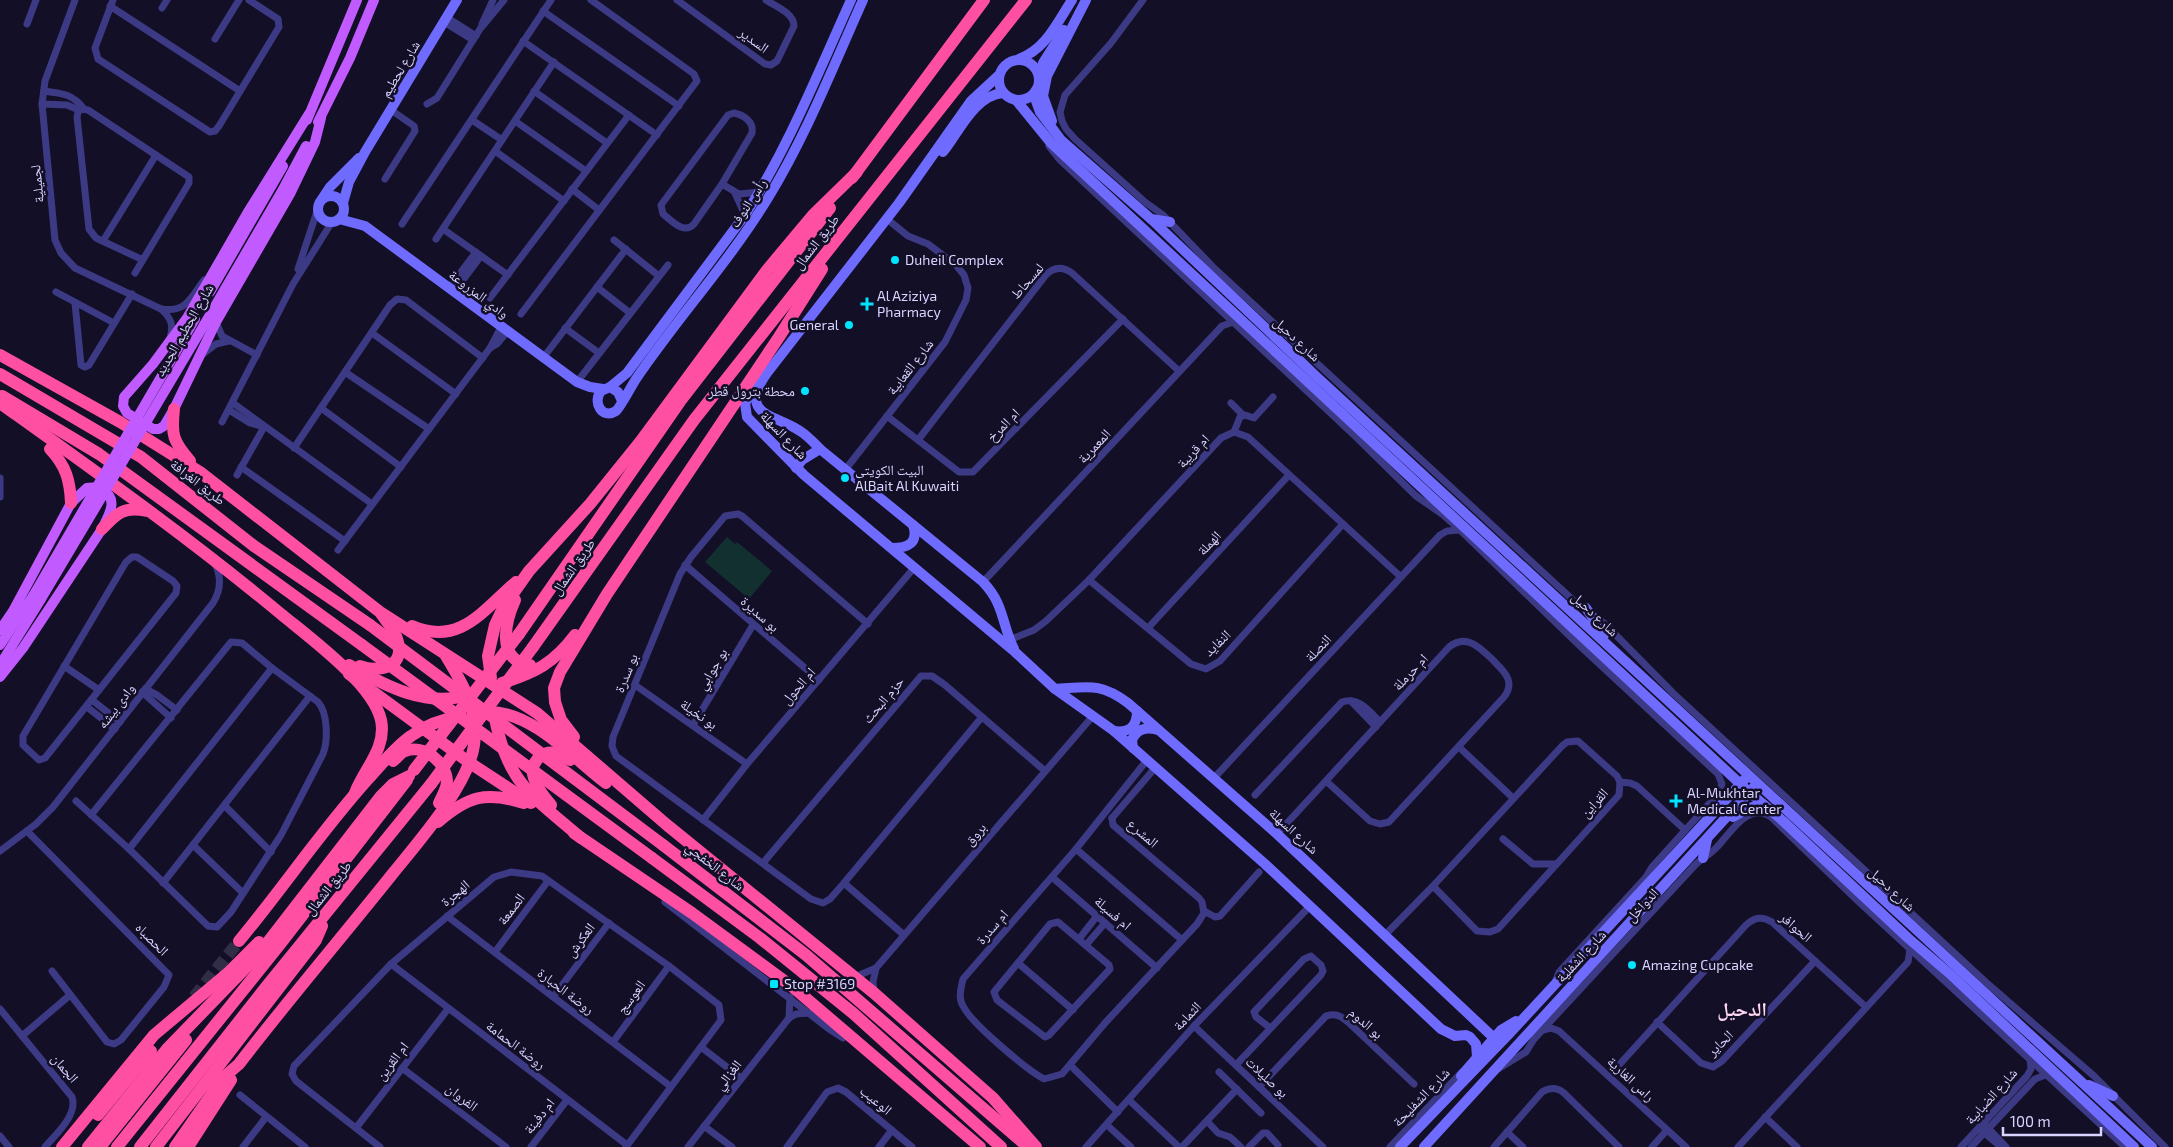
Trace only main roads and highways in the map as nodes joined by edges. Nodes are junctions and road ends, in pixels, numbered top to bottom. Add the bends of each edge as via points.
1 (357, 0) edge
2 (374, 0) edge
3 (984, 0) edge
4 (1026, 0) edge
5 (310, 114) junction
6 (320, 118) junction
7 (857, 172) junction
8 (857, 214) junction
9 (199, 322) junction
10 (2, 357) edge
11 (0, 374) edge
12 (0, 394) edge
13 (0, 403) edge
14 (174, 409) junction
15 (0, 412) edge
16 (50, 449) junction
17 (200, 472) junction
18 (136, 501) junction
19 (71, 503) junction
20 (151, 512) junction
21 (102, 529) junction
22 (530, 571) junction
23 (607, 594) junction
24 (37, 597) junction
25 (380, 612) junction
26 (370, 625) joint
27 (0, 630) edge
28 (0, 645) edge
29 (444, 652) junction
30 (327, 653) junction
31 (560, 653) junction
32 (0, 665) edge
33 (349, 674) junction
34 (0, 677) edge
35 (492, 686) junction
36 (468, 695) junction
37 (494, 712) junction
38 (474, 714) junction
39 (423, 728) junction
40 (470, 762) junction
41 (592, 772) junction
42 (412, 773) junction
43 (355, 793) junction
44 (540, 809) junction
45 (667, 826) junction
46 (581, 838) junction
47 (417, 843) junction
48 (636, 876) junction
49 (326, 915) junction
50 (259, 916) junction
51 (274, 933) junction
52 (255, 937) dead end
53 (240, 941) tunnel mouth
54 (813, 1016) road end
55 (170, 1028) dead end
56 (195, 1028) dead end
57 (846, 1030) junction
58 (239, 1064) junction
59 (159, 1144) edge
60 (62, 1147) edge
61 (72, 1147) edge
62 (88, 1147) edge
63 (100, 1147) edge
64 (117, 1147) edge
65 (140, 1147) edge
66 (175, 1147) edge
67 (188, 1147) edge
68 (980, 1147) edge
69 (1001, 1147) edge
70 (1028, 1147) edge
71 (1036, 1147) edge

1 - 5 main road, شارع الحطيم الجديد
2 - 6 main road, شارع الحطيم الجديد
3 - 7 highway, طريق الشمال
4 - 8 highway, طريق الشمال
5 - 9 main road, شارع الحطيم الجديد
5 - 14 main road via 187,318 124,397 123,406 127,414 156,430 164,426
6 - 9 main road, شارع الحطيم الجديد via 282,190
6 - 14 main road via 315,142 290,194 216,322
7 - 22 highway via 813,216 767,270 634,449
7 - 42 highway, طريق الشمال, bridge via 681,400 519,634
8 - 23 highway
8 - 49 highway, طريق الشمال, bridge via 694,420 558,615 431,784
9 - 24 main road, شارع الحطيم الجديد, bridge
10 - 17 highway via 120,422
11 - 26 highway, طريق الغرافة via 141,457 254,546
12 - 69 highway, bridge via 100,454 760,938 854,1014
13 - 18 highway
14 - 17 highway via 172,430 175,441
15 - 16 highway
16 - 18 highway via 124,500
16 - 19 highway via 68,475
17 - 25 highway
18 - 20 highway
19 - 21 main road via 87,488 107,492 112,502
19 - 27 main road
20 - 21 highway via 132,508 123,511
20 - 30 highway
21 - 34 main road
22 - 25 highway via 476,619 453,631 425,630
22 - 31 highway via 509,615 508,651 518,662 532,665
22 - 35 highway via 503,608 492,633 488,656
23 - 31 highway
23 - 45 highway via 560,672 554,688 554,702 559,717 574,736
24 - 28 main road, شارع الحطيم الجديد
24 - 32 main road, شارع الحطيم الجديد
25 - 29 highway
25 - 30 highway via 398,642 396,660 389,666 372,670
26 - 70 highway, شارع الخفجي, bridge via 806,956
29 - 35 highway
29 - 36 highway
30 - 33 highway
30 - 36 highway via 381,683 405,692 434,698
31 - 35 highway via 537,671
33 - 39 highway
33 - 43 highway via 373,702 382,725 379,748
35 - 36 highway
35 - 37 highway
35 - 45 highway via 537,713
36 - 38 highway
37 - 38 highway
37 - 41 highway via 531,724
37 - 46 highway via 501,746 517,779
38 - 39 highway via 446,719
38 - 40 highway via 474,745
39 - 40 highway
39 - 43 highway via 402,743
40 - 44 highway
40 - 47 highway via 460,784
41 - 45 highway via 652,819
41 - 48 highway via 554,753 541,756 533,772 535,781 551,804
42 - 51 highway via 381,796
42 - 64 highway, طريق الشمال
43 - 47 highway via 370,784 406,751 417,750 433,756 445,773 446,788
43 - 50 highway
44 - 46 highway
44 - 47 highway via 499,796 485,796 456,807
45 - 71 highway via 874,993 993,1098
46 - 48 highway
47 - 58 highway
48 - 57 highway via 692,913
49 - 59 highway via 316,940
49 - 65 highway, طريق الشمال
50 - 52 highway
50 - 53 highway
51 - 60 highway via 258,943 229,972 154,1035
51 - 62 highway via 249,965 167,1049
54 - 57 highway
55 - 61 highway
56 - 63 highway
57 - 68 highway
58 - 66 highway via 223,1078
58 - 67 highway

